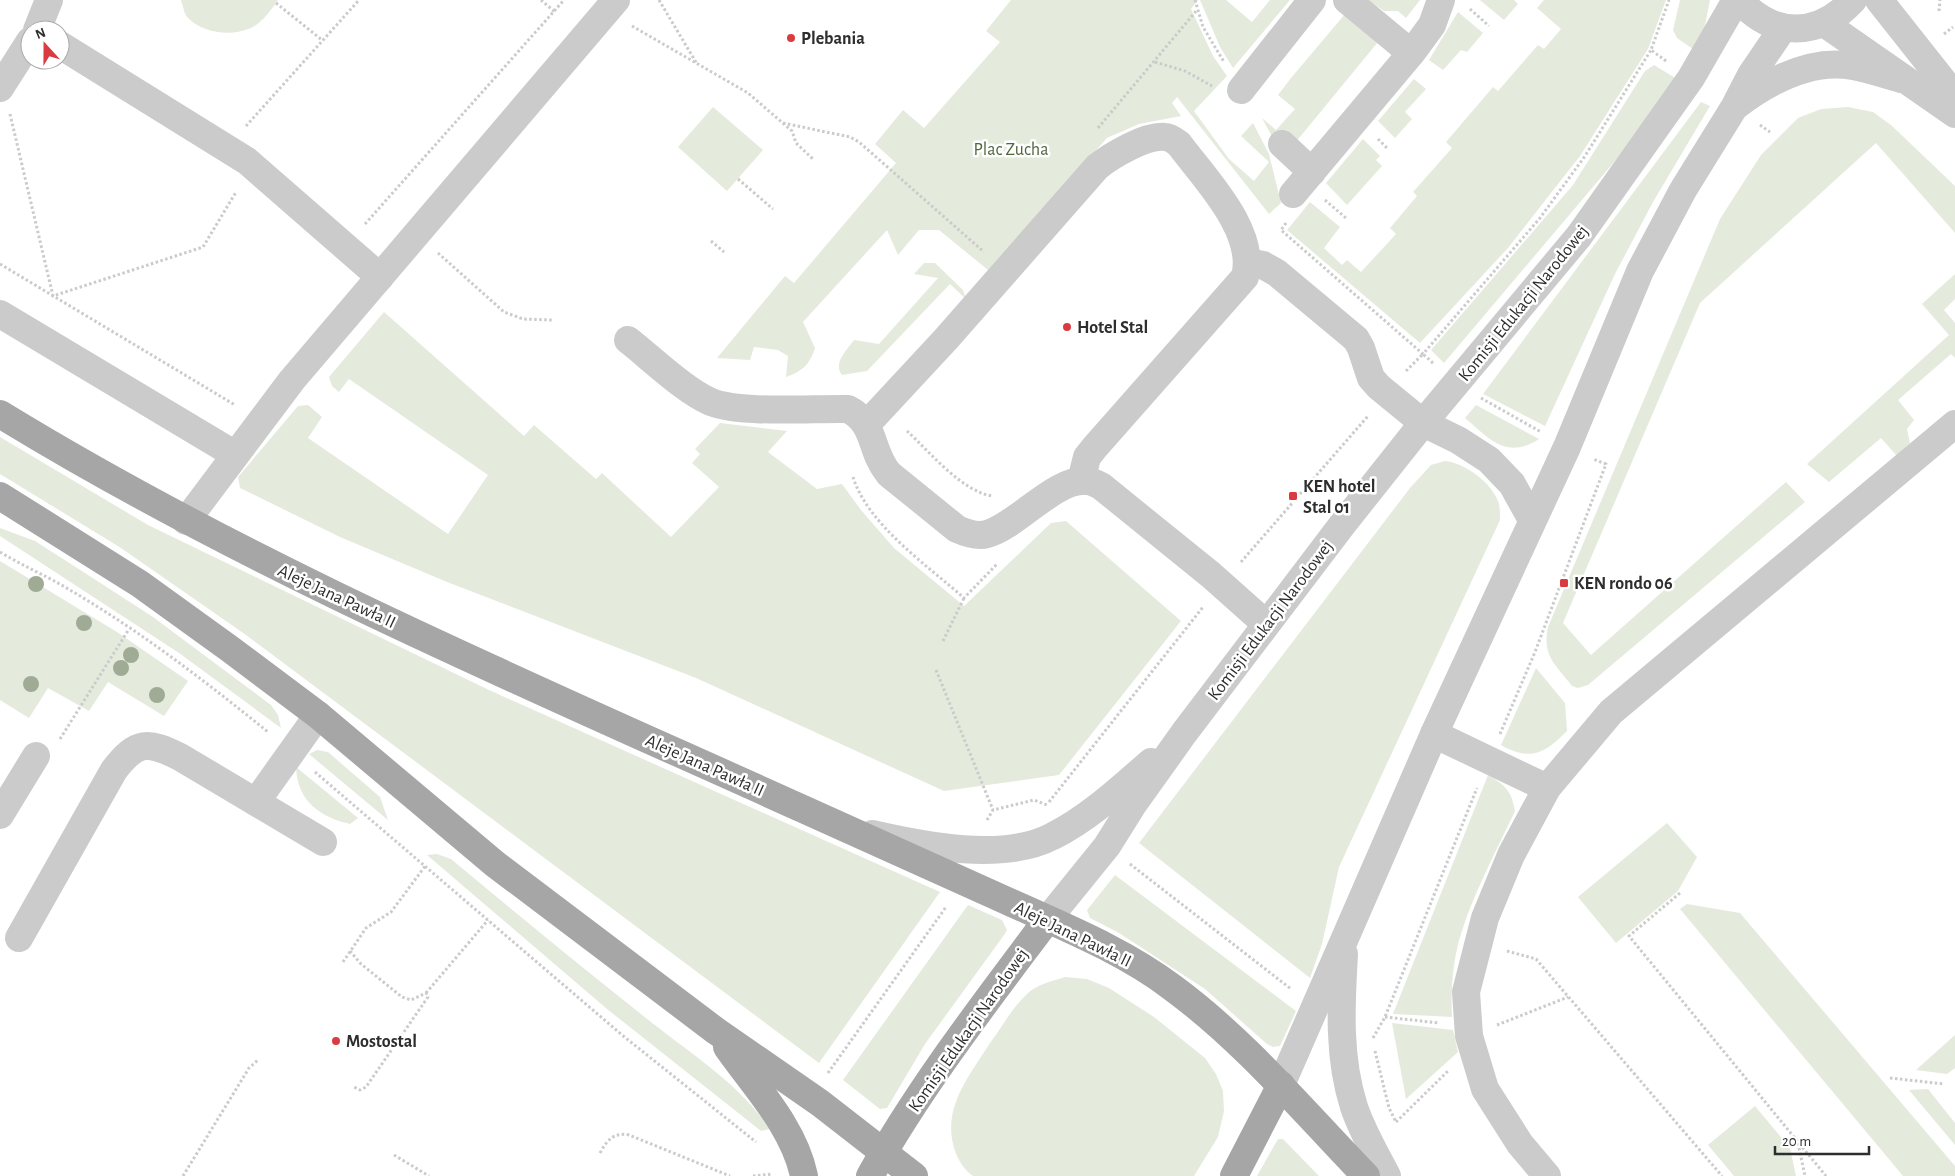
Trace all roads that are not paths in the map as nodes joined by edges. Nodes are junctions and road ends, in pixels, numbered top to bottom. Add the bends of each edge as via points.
1 (49, 0) edge
2 (1312, 0) edge
3 (1347, 0) edge
4 (1737, 0) edge
5 (1853, 0) edge
6 (1879, 0) edge
7 (1454, 3) edge
8 (620, 11) edge
9 (41, 20) edge
10 (1824, 23) junction
11 (1783, 28) junction
12 (70, 51) edge
13 (1412, 52) junction
14 (20, 57) edge
15 (1902, 79) junction
16 (1, 86) edge
17 (1229, 90) road end
18 (1955, 96) edge
19 (1735, 106) junction
20 (1955, 114) edge
21 (1282, 144) dead end
22 (1316, 184) junction
23 (1293, 194) dead end
24 (1248, 262) junction
25 (380, 277) junction
26 (0, 314) edge
27 (628, 340) dead end
28 (0, 414) edge
29 (1423, 423) junction
30 (867, 424) junction
31 (1954, 427) edge
32 (234, 454) junction
33 (1081, 481) junction
34 (0, 496) edge
35 (1532, 520) junction
36 (186, 521) junction
37 (1266, 624) junction
38 (318, 715) junction
39 (1184, 733) junction
40 (1434, 734) junction
41 (36, 756) road end
42 (1547, 788) junction
43 (256, 802) junction
44 (0, 815) edge
45 (840, 826) junction
46 (323, 842) dead end
47 (1047, 920) junction
48 (1346, 934) junction
49 (19, 938) dead end
50 (716, 1031) junction
51 (1281, 1085) junction
52 (876, 1165) edge
53 (804, 1176) edge
54 (914, 1176) edge
55 (1234, 1176) edge
56 (1366, 1176) edge
57 (1387, 1176) edge
58 (1547, 1176) edge

1 - 9 street
2 - 17 street
3 - 13 street
4 - 11 street via 1751,14
4 - 29 street, Komisji Edukacji Narodowej via 1691,78 1579,236
5 - 10 street via 1842,12
6 - 18 street
7 - 13 street
8 - 25 street via 415,233
10 - 11 street via 1803,29
10 - 15 street
11 - 19 street via 1751,75
12 - 25 street via 247,161
13 - 22 street
14 - 16 street
15 - 19 street via 1852,66 1828,65 1779,78
15 - 20 street
19 - 35 street via 1683,190 1640,271 1567,446
21 - 22 street
22 - 23 street
24 - 29 street via 1263,264 1277,272 1356,339 1371,378
24 - 30 street via 1244,239 1236,222 1179,144 1164,136 1128,147 1097,166
24 - 33 street via 1246,277 1237,289 1087,457
25 - 32 street
26 - 32 street
27 - 30 street via 710,401 750,408 848,409
28 - 36 main road, Aleje Jana Pawła II
29 - 35 street via 1489,460 1512,484
29 - 37 street, Komisji Edukacji Narodowej
30 - 33 street via 880,463 889,474 964,532 987,534 1050,494
31 - 42 street via 1611,712
32 - 36 street
33 - 37 street via 1088,480 1101,486 1212,575
34 - 38 main road via 140,584
35 - 40 street
36 - 45 main road, Aleje Jana Pawła II via 285,572 464,656
37 - 39 street, Komisji Edukacji Narodowej
38 - 43 street
38 - 50 main road via 495,864
39 - 45 street via 1112,795 1072,824 1052,837 1024,846 988,850 902,841
39 - 47 street, Komisji Edukacji Narodowej via 1107,846
40 - 42 street
40 - 48 street
41 - 44 street
42 - 58 street via 1511,855 1485,918 1466,992 1470,1036 1485,1089 1520,1144
43 - 46 street
43 - 49 street via 158,746 141,746 127,753 114,770
45 - 47 main road, Aleje Jana Pawła II
47 - 51 main road, Aleje Jana Pawła II via 1114,952 1170,986 1226,1030
47 - 52 main road, Komisji Edukacji Narodowej via 968,1024
48 - 51 street
48 - 57 street via 1342,1053 1354,1108
50 - 52 main road via 820,1103
50 - 53 main road via 786,1129
51 - 55 main road
51 - 56 main road, Aleje Jana Pawła II
52 - 54 main road

